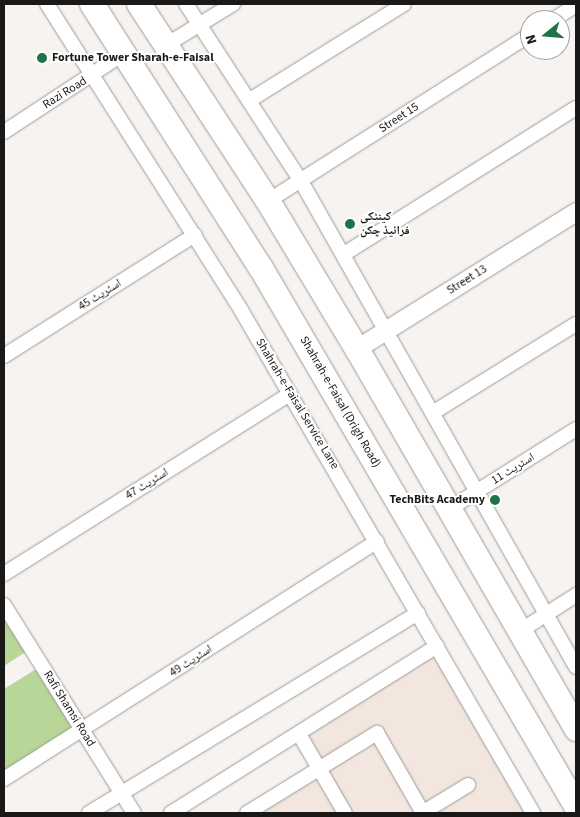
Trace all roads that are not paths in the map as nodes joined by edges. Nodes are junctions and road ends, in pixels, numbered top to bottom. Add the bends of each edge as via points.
1 (47, 4) edge
2 (92, 4) edge
3 (139, 4) edge
4 (186, 4) edge
5 (233, 4) edge
6 (404, 4) edge
7 (200, 24) junction
8 (520, 40) edge
9 (166, 45) junction
10 (126, 52) junction
11 (94, 75) junction
12 (250, 100) junction
13 (576, 108) edge
14 (4, 132) edge
15 (302, 181) junction
16 (268, 201) junction
17 (576, 212) edge
18 (195, 235) junction
19 (344, 254) junction
20 (576, 324) edge
21 (388, 329) junction
22 (357, 349) junction
23 (4, 356) edge
24 (290, 394) junction
25 (434, 412) junction
26 (576, 429) edge
27 (478, 491) junction
28 (449, 509) junction
29 (377, 541) junction
30 (4, 574) edge
31 (576, 595) edge
32 (4, 605) edge
33 (418, 613) junction
34 (546, 614) junction
35 (520, 631) junction
36 (437, 646) junction
37 (576, 667) edge
38 (576, 729) edge
39 (82, 731) junction
40 (299, 734) junction
41 (318, 769) junction
42 (4, 779) edge
43 (468, 785) dead end
44 (121, 794) junction
45 (576, 806) edge
46 (262, 809) edge
47 (176, 812) edge
48 (89, 813) edge
49 (134, 813) edge
50 (247, 813) edge
51 (345, 813) edge
52 (423, 813) edge
53 (533, 813) edge

1 - 11 street, Shahrah-e-Faisal Service Lane
2 - 10 highway, Shahrah-e-Faisal (Drigh Road)
3 - 9 highway
4 - 7 street
5 - 7 street
6 - 12 street
7 - 9 street
7 - 12 street
8 - 15 street, Street 15
9 - 16 highway
10 - 11 street, Razi Road
10 - 45 highway, Shahrah-e-Faisal (Drigh Road) via 261,268
11 - 14 street, Razi Road
11 - 18 street, Shahrah-e-Faisal Service Lane
12 - 15 street
13 - 19 street
15 - 16 street, Street 15
15 - 19 street
16 - 22 highway
17 - 21 street, Street 13
18 - 23 street, اسٹریٹ 45
18 - 24 street, Shahrah-e-Faisal Service Lane
19 - 21 street
20 - 25 street
21 - 22 street, Street 13
21 - 25 street
22 - 28 highway
24 - 29 street, Shahrah-e-Faisal Service Lane
24 - 30 street, اسٹریٹ 47
25 - 27 street
26 - 27 street, اسٹریٹ 11
27 - 28 street, اسٹریٹ 11
27 - 34 street
28 - 35 highway
29 - 33 street, Shahrah-e-Faisal Service Lane
29 - 39 street, اسٹریٹ 49
31 - 34 street
32 - 39 street, Rafi Shamsi Road
33 - 36 street, Shahrah-e-Faisal Service Lane
33 - 44 street
34 - 35 street
34 - 37 street
35 - 38 highway
36 - 40 street
36 - 53 street, Shahrah-e-Faisal Service Lane
39 - 42 street, اسٹریٹ 49
39 - 44 street, Rafi Shamsi Road
40 - 41 street
40 - 47 street
41 - 46 street
41 - 51 street
41 - 52 street via 377,732
43 - 52 street
44 - 48 street
44 - 49 street, Rafi Shamsi Road
46 - 50 street

